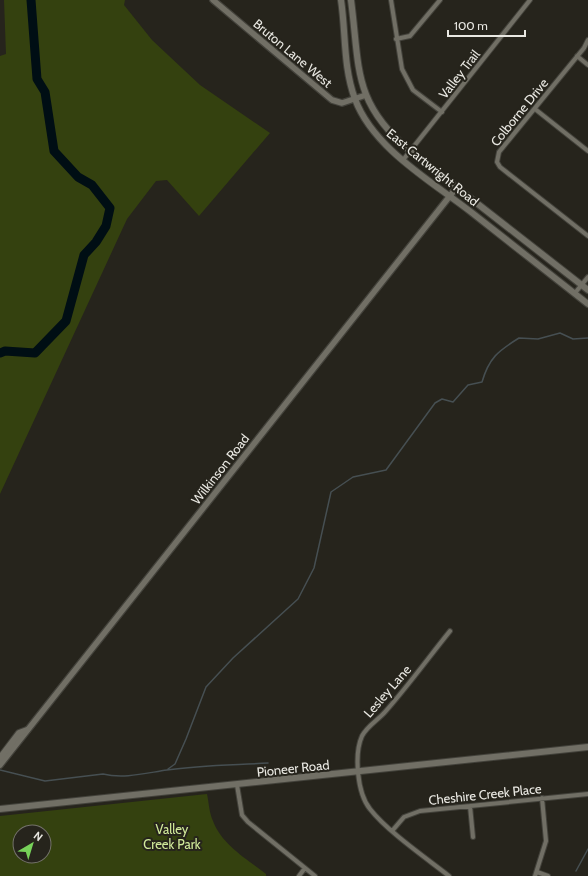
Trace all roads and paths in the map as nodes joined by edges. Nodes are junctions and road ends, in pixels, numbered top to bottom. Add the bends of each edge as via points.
1 (213, 0) edge
2 (341, 0) edge
3 (351, 0) edge
4 (391, 0) edge
5 (440, 0) edge
6 (530, 0) edge
7 (396, 39) junction
8 (588, 40) edge
9 (577, 56) junction
10 (588, 65) edge
11 (366, 95) junction
12 (355, 99) junction
13 (535, 109) junction
14 (442, 112) junction
15 (410, 150) junction
16 (588, 151) edge
17 (403, 160) junction
18 (457, 187) junction
19 (450, 196) junction
20 (588, 236) edge
21 (588, 277) edge
22 (582, 285) junction
23 (588, 290) edge
24 (575, 293) junction
25 (588, 304) edge
26 (450, 630) dead end
27 (27, 730) joint
28 (588, 747) edge
29 (3, 756) edge
30 (0, 765) edge
31 (359, 772) junction
32 (237, 785) junction
33 (588, 794) edge
34 (542, 798) junction
35 (470, 806) junction
36 (0, 809) edge
37 (392, 831) junction
38 (473, 837) dead end
39 (305, 868) junction
40 (536, 874) edge
41 (299, 876) edge
42 (315, 876) edge
43 (449, 876) edge
44 (548, 876) edge

1 - 12 street, Bruton Lane West via 332,100 342,103
2 - 12 main road, East Cartwright Road via 346,61
3 - 11 main road, East Cartwright Road via 355,50
4 - 7 street
5 - 7 street via 410,36
6 - 14 street, Valley Trail
7 - 14 street via 402,68 413,90
8 - 9 street, Colborne Drive
9 - 10 street
9 - 13 street, Colborne Drive
11 - 12 street, Bruton Lane West
11 - 15 main road, East Cartwright Road via 386,129
12 - 17 main road, East Cartwright Road via 374,132
13 - 16 street
13 - 20 street, Colborne Drive via 499,152 497,162
14 - 15 street, Valley Trail
15 - 17 street, Valley Trail
15 - 18 main road, East Cartwright Road
17 - 19 main road, East Cartwright Road
18 - 19 street, Wilkinson Road
18 - 22 main road, East Cartwright Road
19 - 24 main road, East Cartwright Road
19 - 27 street, Wilkinson Road
21 - 22 street
22 - 23 main road, East Cartwright Road
22 - 24 street
24 - 25 main road, East Cartwright Road
26 - 31 street, Lesley Lane via 385,712 362,736 359,747
27 - 29 main road via 19,733
28 - 31 main road, Pioneer Road
29 - 30 street
31 - 32 main road, Pioneer Road
31 - 37 street, Lesley Lane via 358,782 363,799 375,816
32 - 36 main road, Pioneer Road
32 - 39 street via 242,814 248,822
33 - 34 street, Cheshire Creek Place
34 - 35 street, Cheshire Creek Place
34 - 40 street via 546,841
35 - 37 street, Cheshire Creek Place via 408,814
35 - 38 street
37 - 43 street, Lesley Lane
39 - 41 street
39 - 42 street
40 - 44 street

